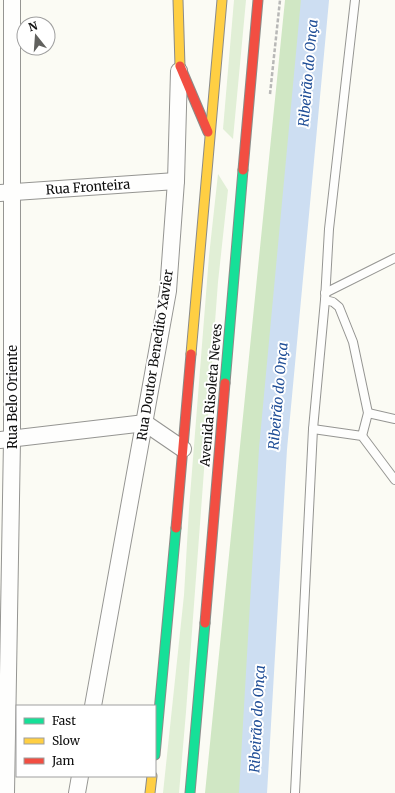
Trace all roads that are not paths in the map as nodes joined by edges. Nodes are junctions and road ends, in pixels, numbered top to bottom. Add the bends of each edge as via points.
1 (12, 0) edge
2 (178, 0) edge
3 (222, 0) edge
4 (258, 0) edge
5 (356, 0) edge
6 (180, 66) junction
7 (209, 135) junction
8 (176, 181) junction
9 (6, 193) edge
10 (395, 258) edge
11 (325, 297) junction
12 (368, 413) junction
13 (395, 419) edge
14 (145, 423) junction
15 (313, 429) junction
16 (362, 436) junction
17 (6, 440) edge
18 (183, 449) junction
19 (395, 480) edge
20 (93, 705) edge
21 (156, 746) edge
22 (80, 777) edge
23 (152, 777) edge
24 (6, 793) edge
25 (77, 793) edge
26 (150, 793) edge
27 (190, 793) edge
28 (295, 793) edge

1 - 9 street, Rua Belo Oriente
2 - 6 main road, Rua Doutor Benedito Xavier
3 - 7 main road, Avenida Risoleta Neves
4 - 27 main road, Avenida Risoleta Neves
5 - 11 lane via 329,229
6 - 7 main road
6 - 8 street, Rua Doutor Benedito Xavier
7 - 18 main road, Avenida Risoleta Neves
8 - 9 street, Rua Fronteira
8 - 14 street, Rua Doutor Benedito Xavier via 168,291
9 - 17 street, Rua Belo Oriente
10 - 11 lane
11 - 12 lane via 339,307 353,342
11 - 15 lane
12 - 13 lane
12 - 16 lane
14 - 17 street
14 - 18 street
14 - 20 street, Rua Doutor Benedito Xavier
15 - 16 lane
15 - 28 lane
16 - 19 lane
17 - 24 street, Rua Belo Oriente
18 - 21 main road, Avenida Risoleta Neves
22 - 25 street
23 - 26 main road

